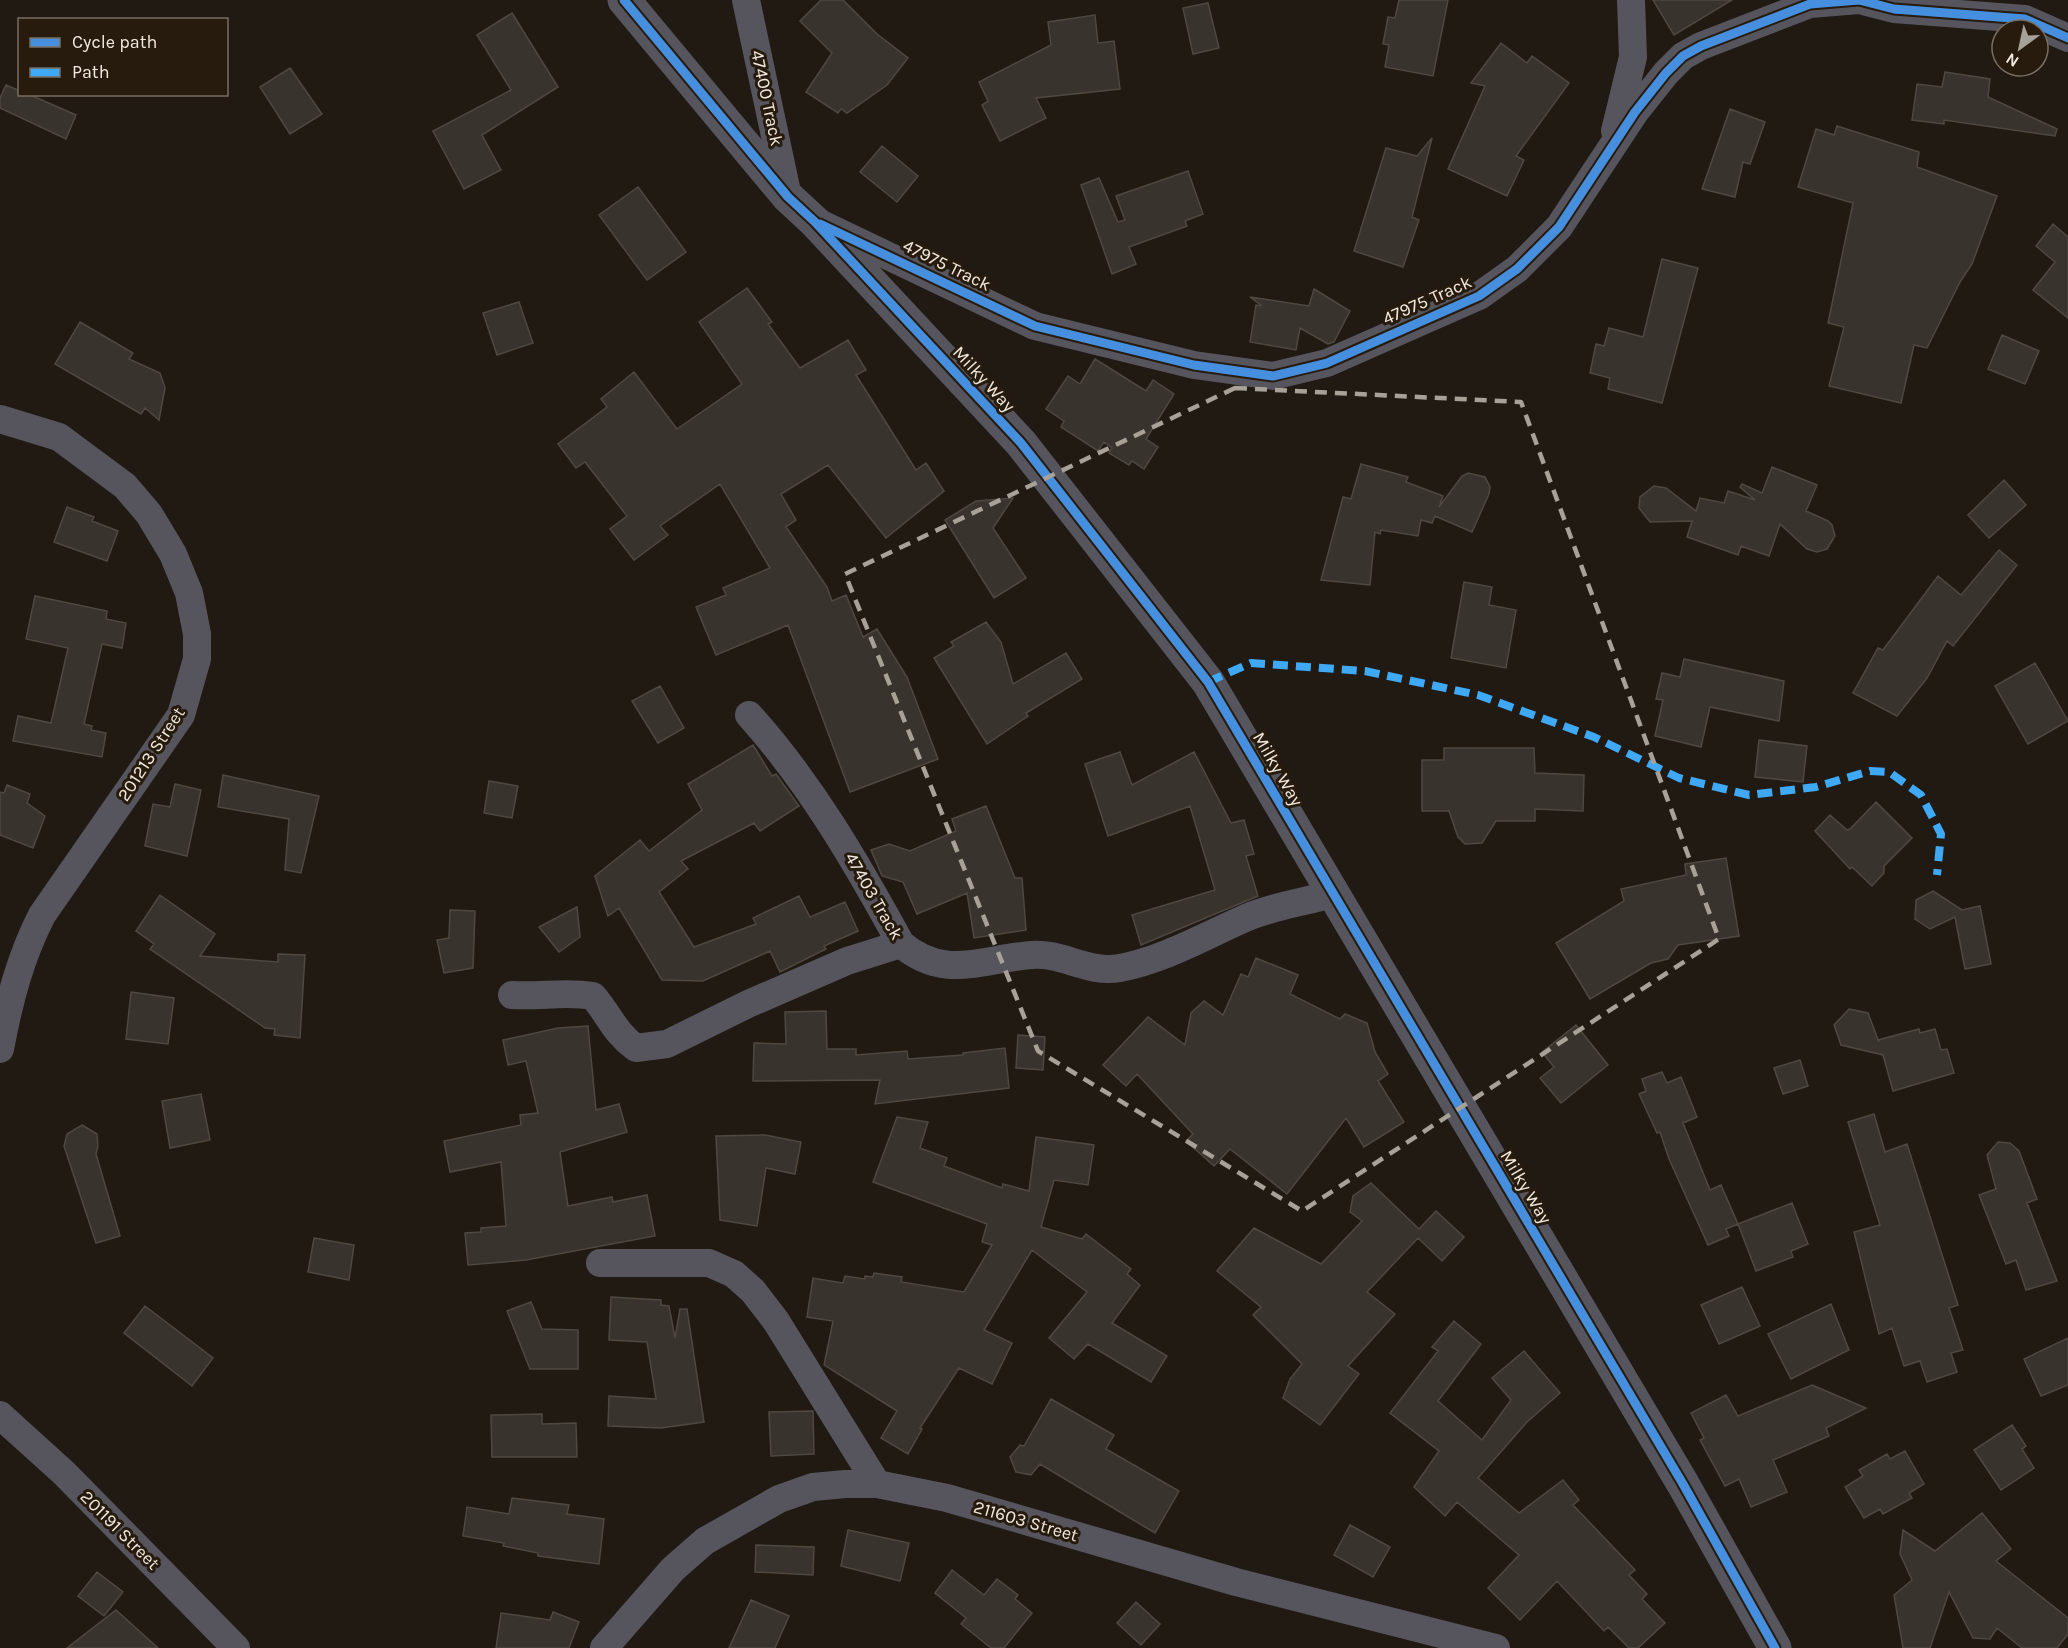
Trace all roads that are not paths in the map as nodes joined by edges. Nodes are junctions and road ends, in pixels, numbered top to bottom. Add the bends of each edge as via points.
1 (624, 0) edge
2 (746, 0) edge
3 (1631, 0) edge
4 (1858, 0) edge
5 (2068, 38) edge
6 (1612, 148) junction
7 (788, 196) junction
8 (815, 222) junction
9 (0, 419) edge
10 (749, 715) dead end
11 (1332, 894) junction
12 (901, 944) junction
13 (512, 995) dead end
14 (0, 1049) edge
15 (600, 1263) dead end
16 (0, 1414) edge
17 (877, 1484) junction
18 (236, 1648) edge
19 (604, 1648) edge
20 (1496, 1648) edge
21 (1775, 1648) edge

1 - 7 street, Milky Way
2 - 7 street, 47400 Track
3 - 6 street via 1633,57
4 - 5 street, 47975 Track via 1894,9 2025,19
4 - 6 street, 47975 Track via 1810,4 1683,56 1635,112
6 - 8 street, 47975 Track via 1559,227 1517,269 1479,296 1327,363 1273,376 1194,365 1035,326
7 - 8 street, Milky Way
8 - 11 street, Milky Way via 1021,443 1208,682
9 - 14 street, 201213 Street via 59,437 125,486 149,514 173,554 189,593 197,634 197,659 181,715 42,915 28,942 13,985
10 - 12 street, 47403 Track via 785,756 831,820
11 - 12 street, 47403 Track via 1250,916 1190,945 1119,969 1091,969 1046,953 945,966
11 - 21 street, Milky Way via 1683,1485
12 - 13 street via 825,971 667,1044 636,1048 618,1035 593,996
15 - 17 street via 709,1263 734,1274 776,1321
16 - 18 street, 201191 Street via 64,1473
17 - 19 street, 211603 Street via 813,1487 779,1499 725,1528 673,1569
17 - 20 street, 211603 Street via 947,1498 1236,1581

